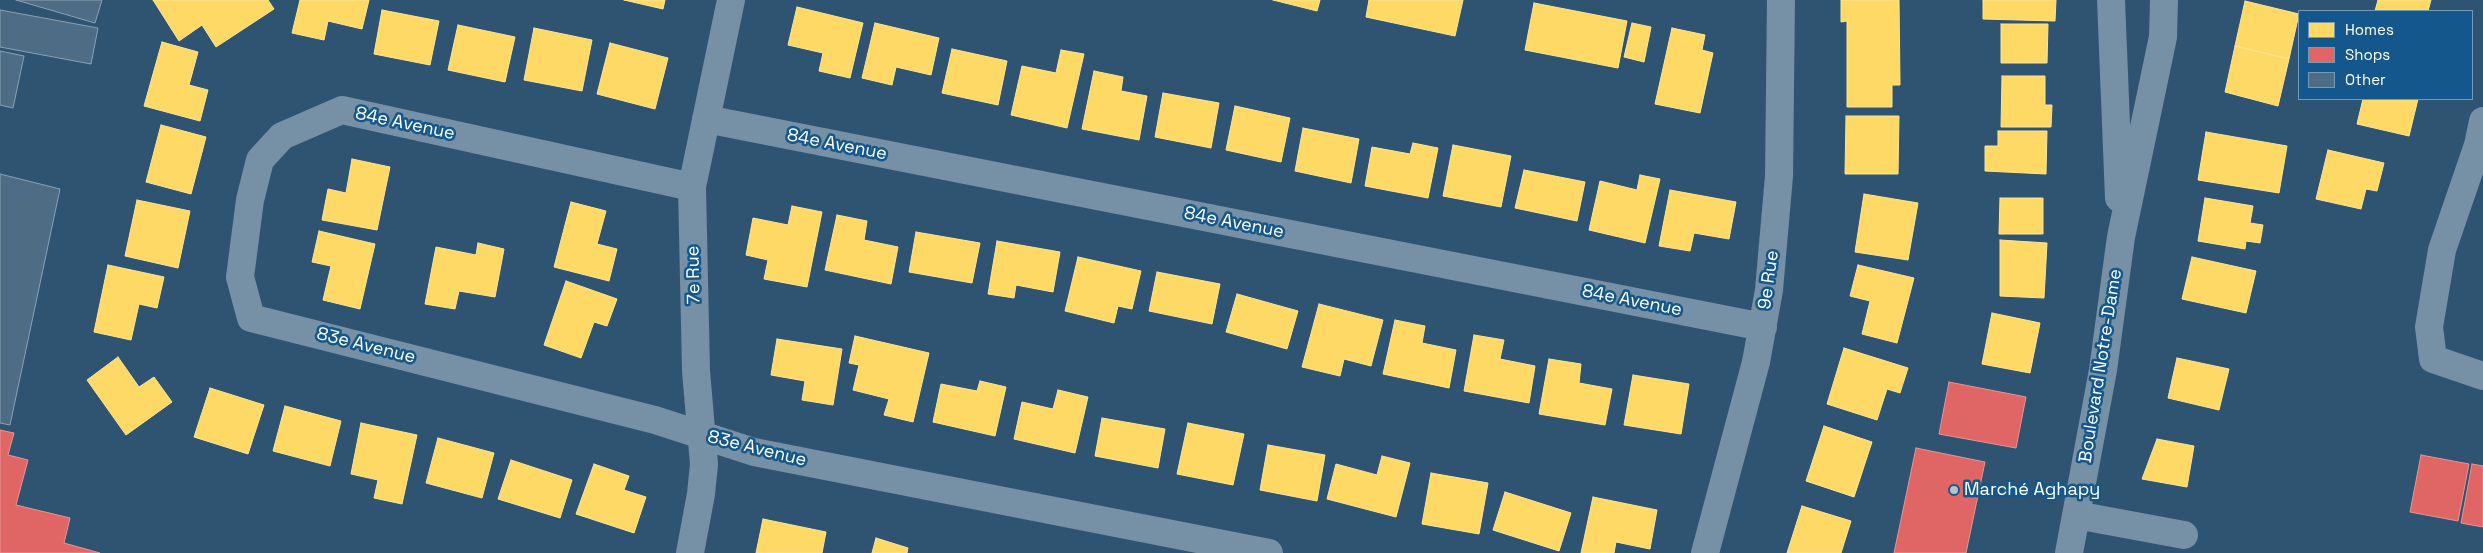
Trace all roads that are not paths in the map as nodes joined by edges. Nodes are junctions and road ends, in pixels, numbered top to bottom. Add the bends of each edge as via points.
1 (731, 0) edge
2 (1781, 0) edge
3 (2111, 0) edge
4 (2164, 0) edge
5 (706, 119) junction
6 (2483, 121) edge
7 (692, 187) junction
8 (2122, 238) junction
9 (251, 318) joint
10 (1763, 327) junction
11 (2483, 376) edge
12 (702, 436) junction
13 (2076, 515) junction
14 (2184, 535) dead end
15 (690, 553) edge
16 (1269, 553) edge
17 (1705, 553) edge
18 (2069, 553) edge

1 - 5 street, 7e Rue
2 - 10 street, 9e Rue via 1776,221
3 - 8 street, Boulevard Notre-Dame
4 - 8 street, Boulevard Notre-Dame via 2163,37
5 - 7 street, 7e Rue
5 - 10 street, 84e Avenue
6 - 11 street via 2478,145 2442,250 2429,327 2433,359
7 - 9 street, 84e Avenue via 342,110 282,136 260,160 250,200 240,277
7 - 12 street, 7e Rue via 696,372
8 - 13 street, Boulevard Notre-Dame via 2103,370
9 - 12 street, 83e Avenue via 646,417
10 - 17 street, 9e Rue
12 - 15 street, 7e Rue via 703,480
12 - 16 street, 83e Avenue via 754,452
13 - 14 street
13 - 18 street, Boulevard Notre-Dame

